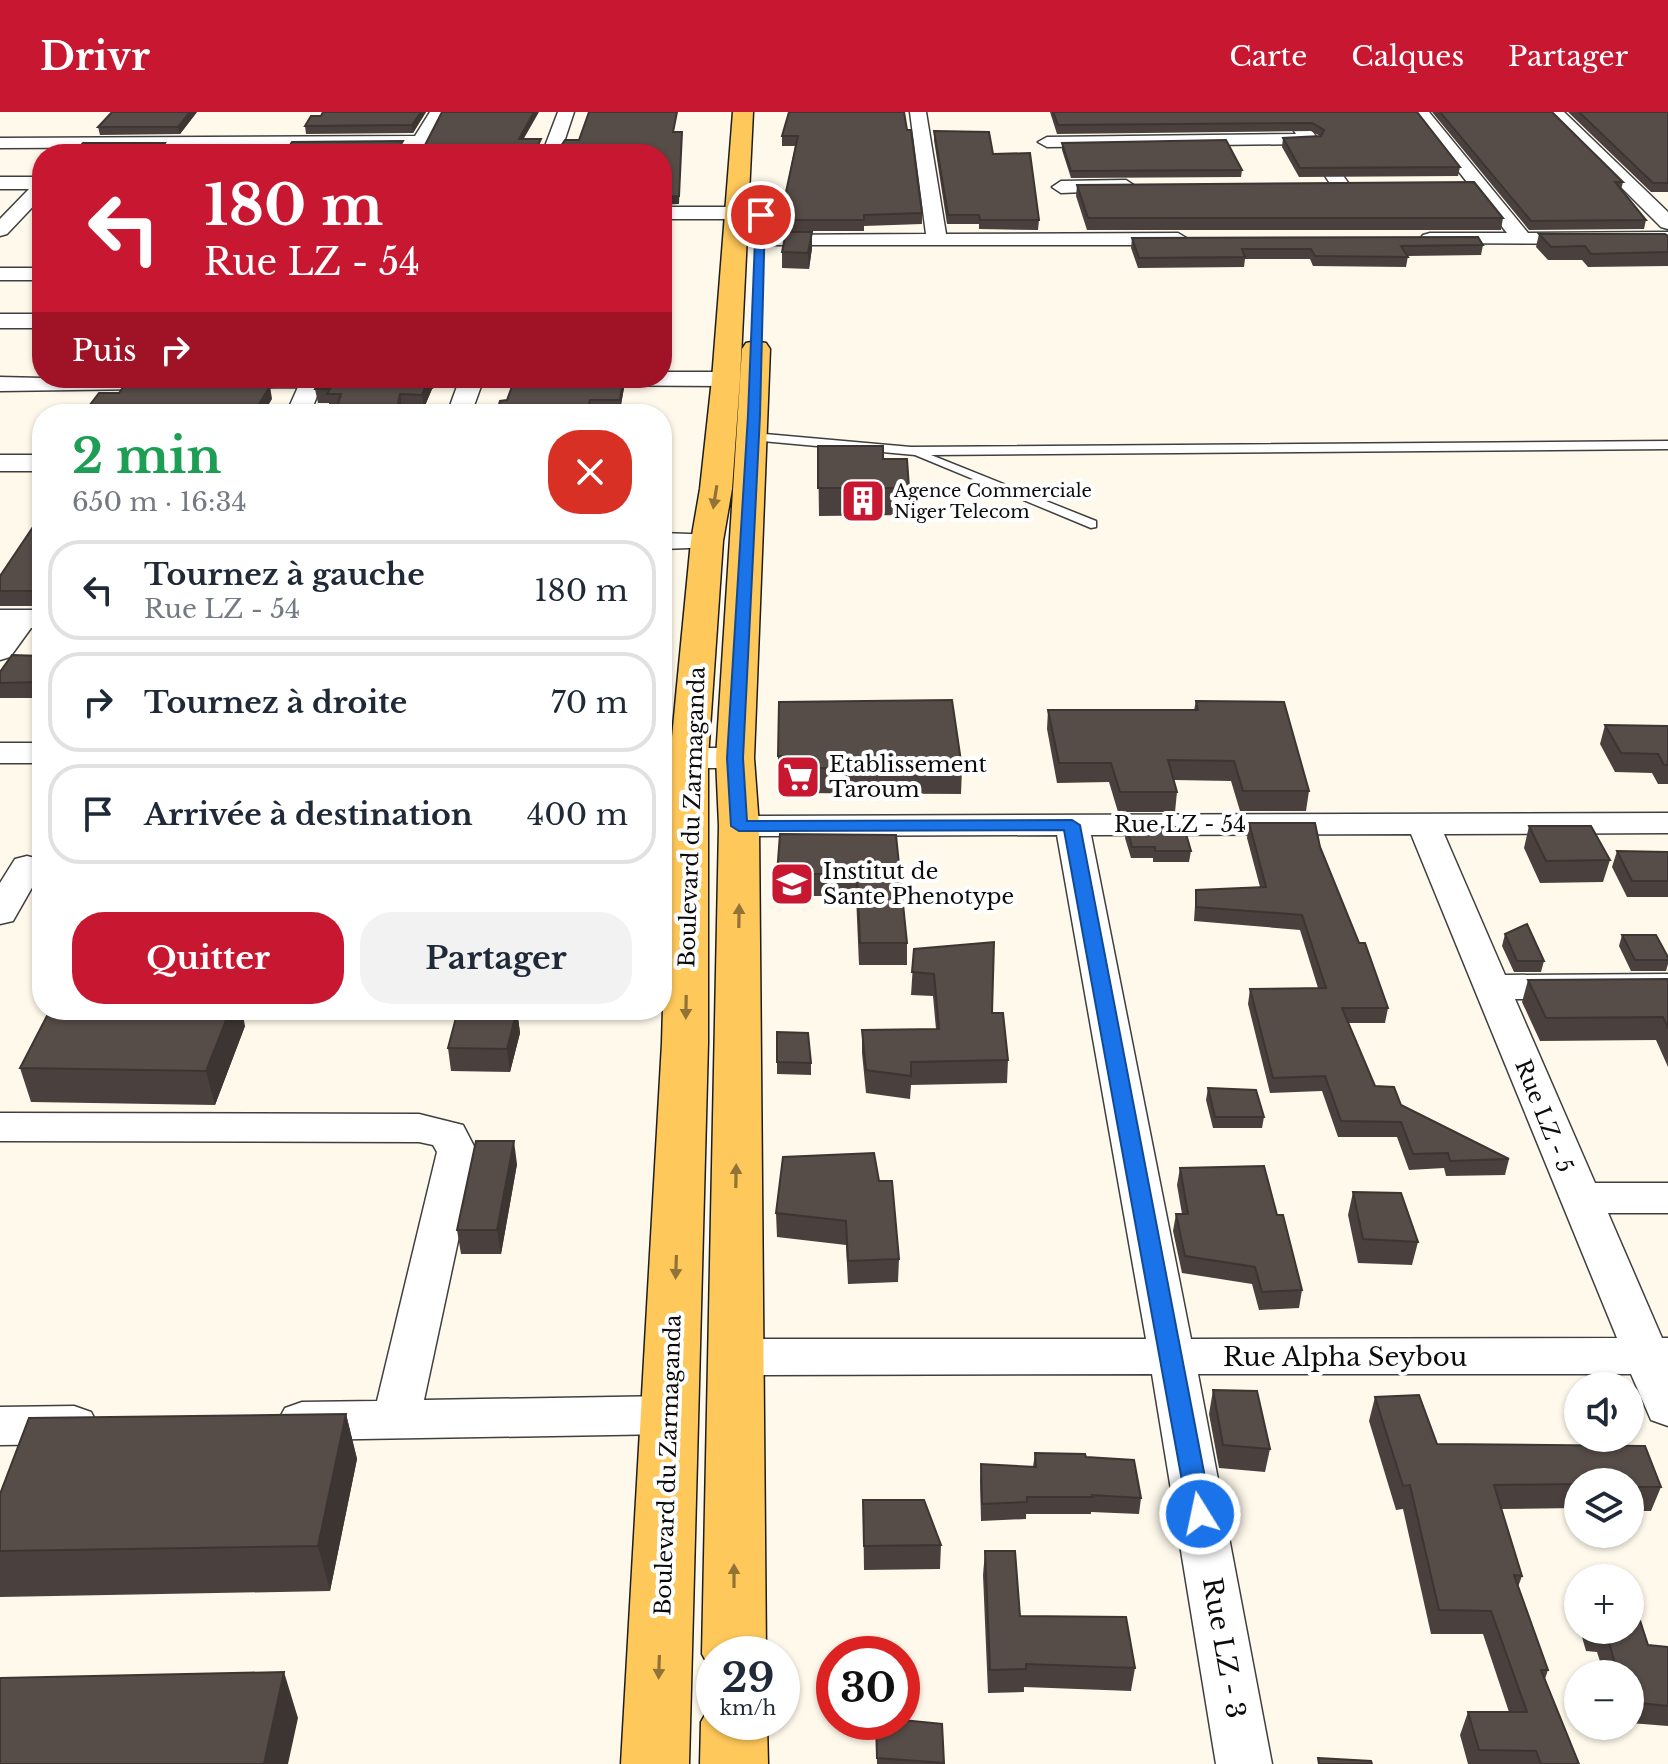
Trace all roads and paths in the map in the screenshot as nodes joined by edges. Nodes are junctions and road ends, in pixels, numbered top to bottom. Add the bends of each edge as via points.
1 (438, 112) edge
2 (566, 112) edge
3 (743, 112) edge
4 (763, 112) edge
5 (918, 112) edge
6 (1290, 112) edge
7 (1420, 112) edge
8 (1554, 112) edge
9 (1311, 139) junction
10 (0, 143) edge
11 (104, 144) edge
12 (419, 144) edge
13 (555, 144) edge
14 (0, 183) edge
15 (1309, 184) edge
16 (1449, 184) edge
17 (1480, 184) junction
18 (32, 185) edge
19 (1139, 186) edge
20 (32, 196) edge
21 (672, 217) edge
22 (32, 221) edge
23 (1668, 223) edge
24 (6, 225) edge
25 (1522, 238) junction
26 (1668, 238) edge
27 (1205, 239) edge
28 (1411, 239) edge
29 (937, 240) junction
30 (748, 244) junction
31 (0, 274) edge
32 (32, 274) edge
33 (32, 313) edge
34 (8, 321) edge
35 (672, 379) edge
36 (726, 379) junction
37 (32, 383) edge
38 (0, 384) edge
39 (737, 435) junction
40 (1668, 445) edge
41 (911, 451) junction
42 (0, 463) edge
43 (32, 463) edge
44 (1091, 524) dead end
45 (672, 541) edge
46 (707, 541) junction
47 (21, 619) edge
48 (0, 651) edge
49 (0, 753) edge
50 (32, 753) edge
51 (676, 758) edge
52 (735, 758) junction
53 (1423, 823) junction
54 (1668, 823) edge
55 (1072, 825) junction
56 (739, 826) junction
57 (27, 866) dead end
58 (0, 913) edge
59 (1668, 986) edge
60 (1491, 987) junction
61 (0, 1127) edge
62 (1578, 1198) junction
63 (1668, 1198) edge
64 (1657, 1356) edge
65 (734, 1357) junction
66 (1172, 1358) junction
67 (1668, 1407) edge
68 (670, 1415) junction
69 (396, 1420) junction
70 (254, 1422) edge
71 (111, 1424) edge
72 (0, 1426) edge
73 (734, 1636) edge
74 (734, 1740) edge
75 (655, 1764) edge
76 (734, 1764) edge
77 (1244, 1764) edge

1 - 12 street
2 - 13 street
3 - 30 main road, Boulevard du Zarmaganda
4 - 30 main road, Boulevard du Zarmaganda
5 - 29 street
6 - 9 street
7 - 17 street
8 - 23 street
9 - 15 street via 1348,184
9 - 19 street via 1054,164
10 - 11 street
14 - 18 street
16 - 17 street
17 - 25 street
20 - 24 street
21 - 30 street
22 - 24 street
25 - 26 street
25 - 28 street
27 - 29 street via 1076,233
29 - 30 street
30 - 36 main road, Boulevard du Zarmaganda
30 - 39 main road, Boulevard du Zarmaganda
31 - 32 street
33 - 34 street
35 - 36 street
36 - 39 main road, Boulevard du Zarmaganda
37 - 38 street
39 - 41 lane
39 -> 46 main road, Boulevard du Zarmaganda via 716,489
39 - 52 main road, Boulevard du Zarmaganda
40 - 41 lane
41 - 44 lane
42 - 43 street
45 - 46 street
46 - 51 main road, Boulevard du Zarmaganda
47 - 48 street
49 - 50 street
51 - 52 street
51 -> 68 main road, Boulevard du Zarmaganda via 685,1043
52 - 56 main road, Boulevard du Zarmaganda
53 - 54 street, Rue LZ - 54
53 - 55 street, Rue LZ - 54
53 - 60 street, Rue LZ - 5
55 - 56 street, Rue LZ - 54
55 - 66 street, Rue LZ - 3
65 -> 56 main road, Boulevard du Zarmaganda
57 - 58 street
59 - 60 street
60 - 62 street, Rue LZ - 5
61 - 69 street via 419,1128 449,1135 457,1152
62 - 63 street
62 - 64 street, Rue LZ - 5
64 - 66 street, Rue Alpha Seybou
64 - 67 street, Rue LZ - 5
65 - 66 street, Rue Alpha Seybou
73 -> 65 main road, Boulevard du Zarmaganda
66 - 77 street, Rue LZ - 3
68 - 69 street
68 -> 75 main road, Boulevard du Zarmaganda
69 - 70 street
71 - 72 street
74 - 76 main road

